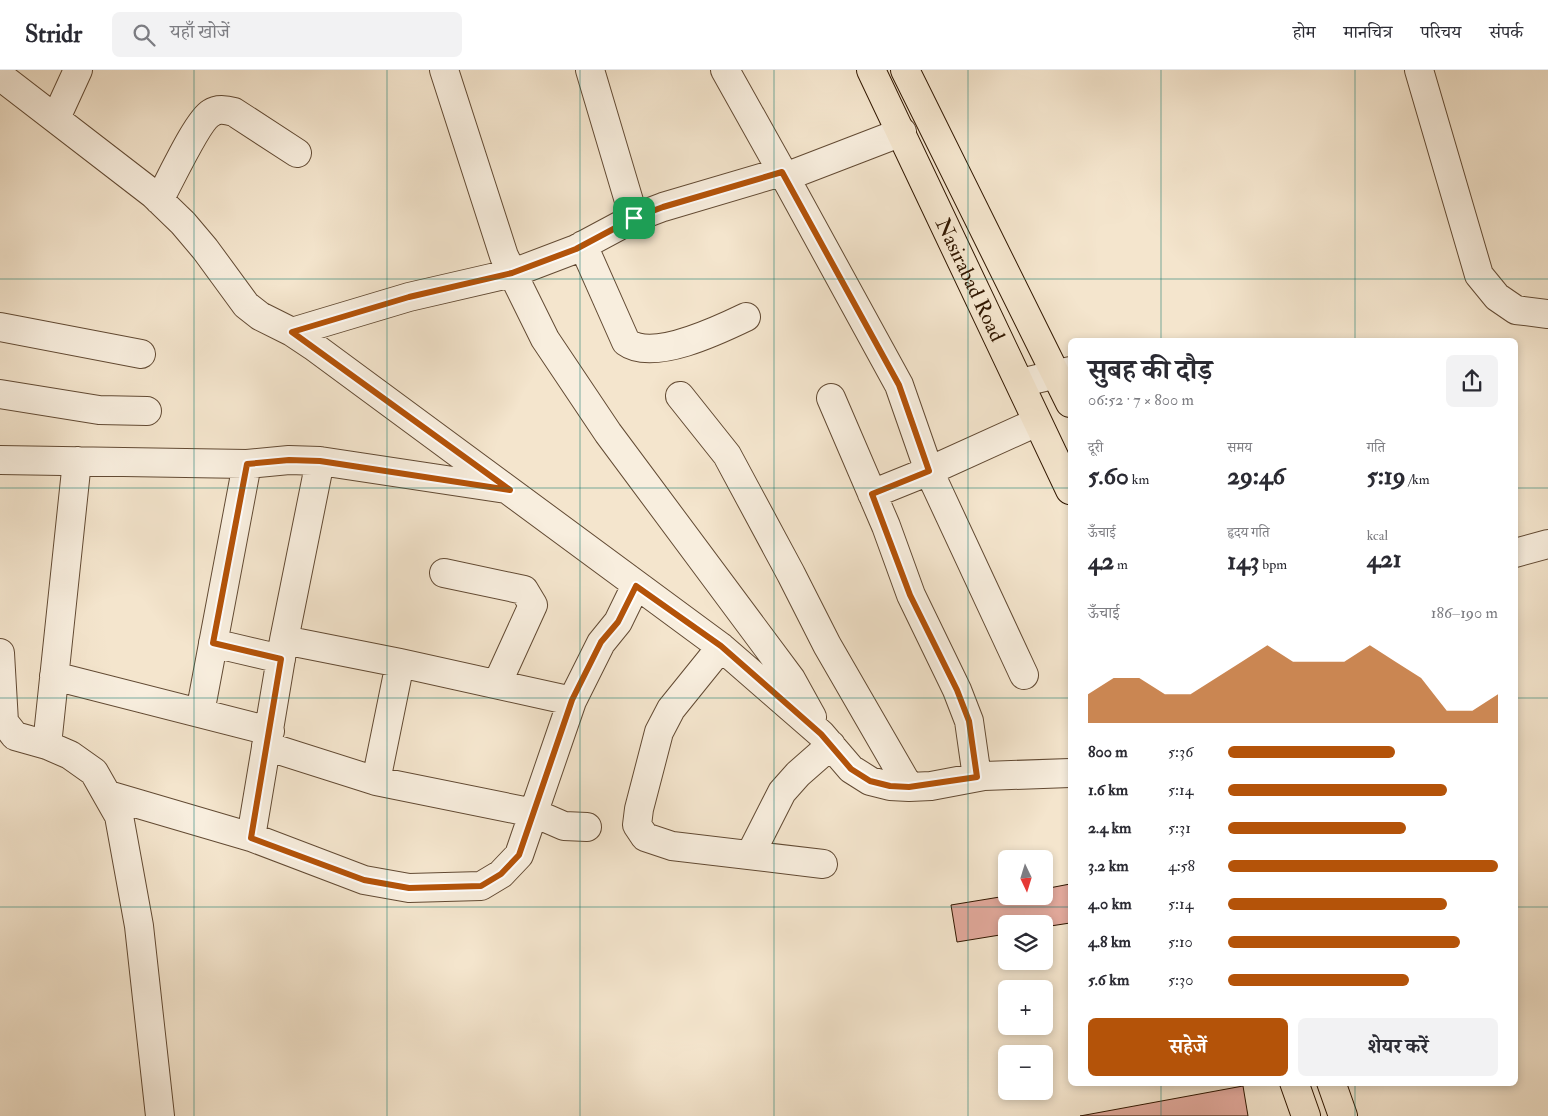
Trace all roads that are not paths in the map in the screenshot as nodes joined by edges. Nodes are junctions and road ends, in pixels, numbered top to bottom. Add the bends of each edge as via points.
1 (78, 70) edge
2 (439, 70) edge
3 (590, 70) edge
4 (725, 70) edge
5 (871, 70) edge
6 (905, 70) edge
7 (1419, 70) edge
8 (1, 84) edge
9 (56, 118) junction
10 (902, 132) junction
11 (297, 153) dead end
12 (783, 175) junction
13 (159, 200) junction
14 (634, 218) junction
15 (583, 245) junction
16 (512, 273) junction
17 (1548, 314) edge
18 (746, 318) dead end
19 (0, 327) edge
20 (292, 332) junction
21 (141, 354) dead end
22 (1063, 372) edge
23 (1020, 383) junction
24 (0, 394) edge
25 (1068, 395) edge
26 (680, 396) dead end
27 (831, 398) dead end
28 (147, 411) dead end
29 (1037, 422) junction
30 (0, 460) edge
31 (77, 461) junction
32 (320, 461) junction
33 (247, 464) junction
34 (929, 471) junction
35 (1068, 486) edge
36 (510, 490) junction
37 (872, 494) junction
38 (1548, 544) edge
39 (1518, 552) edge
40 (444, 573) dead end
41 (636, 586) junction
42 (213, 643) junction
43 (721, 646) junction
44 (283, 650) junction
45 (0, 653) edge
46 (400, 663) junction
47 (1024, 675) dead end
48 (54, 676) junction
49 (497, 684) junction
50 (572, 700) junction
51 (200, 713) junction
52 (268, 738) junction
53 (826, 739) junction
54 (47, 745) junction
55 (1068, 774) edge
56 (977, 777) junction
57 (376, 781) junction
58 (909, 787) junction
59 (108, 795) junction
60 (534, 813) junction
61 (587, 827) dead end
62 (251, 838) junction
63 (750, 856) junction
64 (824, 864) dead end
65 (1295, 1086) edge
66 (1332, 1086) edge
67 (160, 1116) edge
68 (1306, 1116) edge
69 (1343, 1116) edge

1 - 9 street
2 - 16 street
3 - 14 street
4 - 12 street
5 - 10 highway, Nasirabad Road
6 - 22 highway, Nasirabad Road
7 - 17 street via 1478,275 1497,297 1516,310
8 - 9 street
9 - 13 street
10 - 12 street
10 - 23 highway, Nasirabad Road
11 - 13 street via 234,112 211,113 201,124
12 - 14 street via 701,195
12 - 34 street via 899,385
13 - 20 street via 183,222 246,305
14 - 15 street
15 - 16 street
15 - 18 street via 626,342 632,347 670,346
16 - 20 street via 409,297
16 - 53 street via 545,339 592,409 791,679
19 - 21 street
20 - 36 street
22 - 23 street
22 - 25 highway, Nasirabad Road
23 - 29 highway, Nasirabad Road
24 - 28 street via 99,410
26 - 58 street via 727,455 836,662
27 - 37 street
29 - 34 street
29 - 35 highway, Nasirabad Road
30 - 31 street
31 - 33 street
31 - 48 street
32 - 33 street
32 - 36 street
32 - 44 street
33 - 42 street
34 - 37 street
34 - 47 street
36 - 41 street
37 - 56 street via 910,595 969,721
38 - 39 street
40 - 49 street via 524,590 530,598 533,605
41 - 43 street
41 - 50 street via 618,622 601,642
42 - 44 street
42 - 51 street
43 - 53 street
43 - 63 street via 671,709 659,732 637,825 645,837 672,846
44 - 46 street
44 - 52 street
45 - 54 street via 4,722 15,736
46 - 49 street
46 - 57 street
48 - 51 street
48 - 54 street
49 - 50 street
50 - 60 street
51 - 52 street
52 - 57 street
52 - 62 street
53 - 58 street via 851,769 870,781
53 - 63 street via 782,792
54 - 59 street via 94,772
55 - 56 street
56 - 58 street
57 - 60 street
59 - 62 street
59 - 67 street via 119,816 139,926
60 - 61 street via 564,826
60 - 62 street via 519,855 507,868 481,886 463,888 409,888 364,880
63 - 64 street
65 - 68 highway
66 - 69 highway

